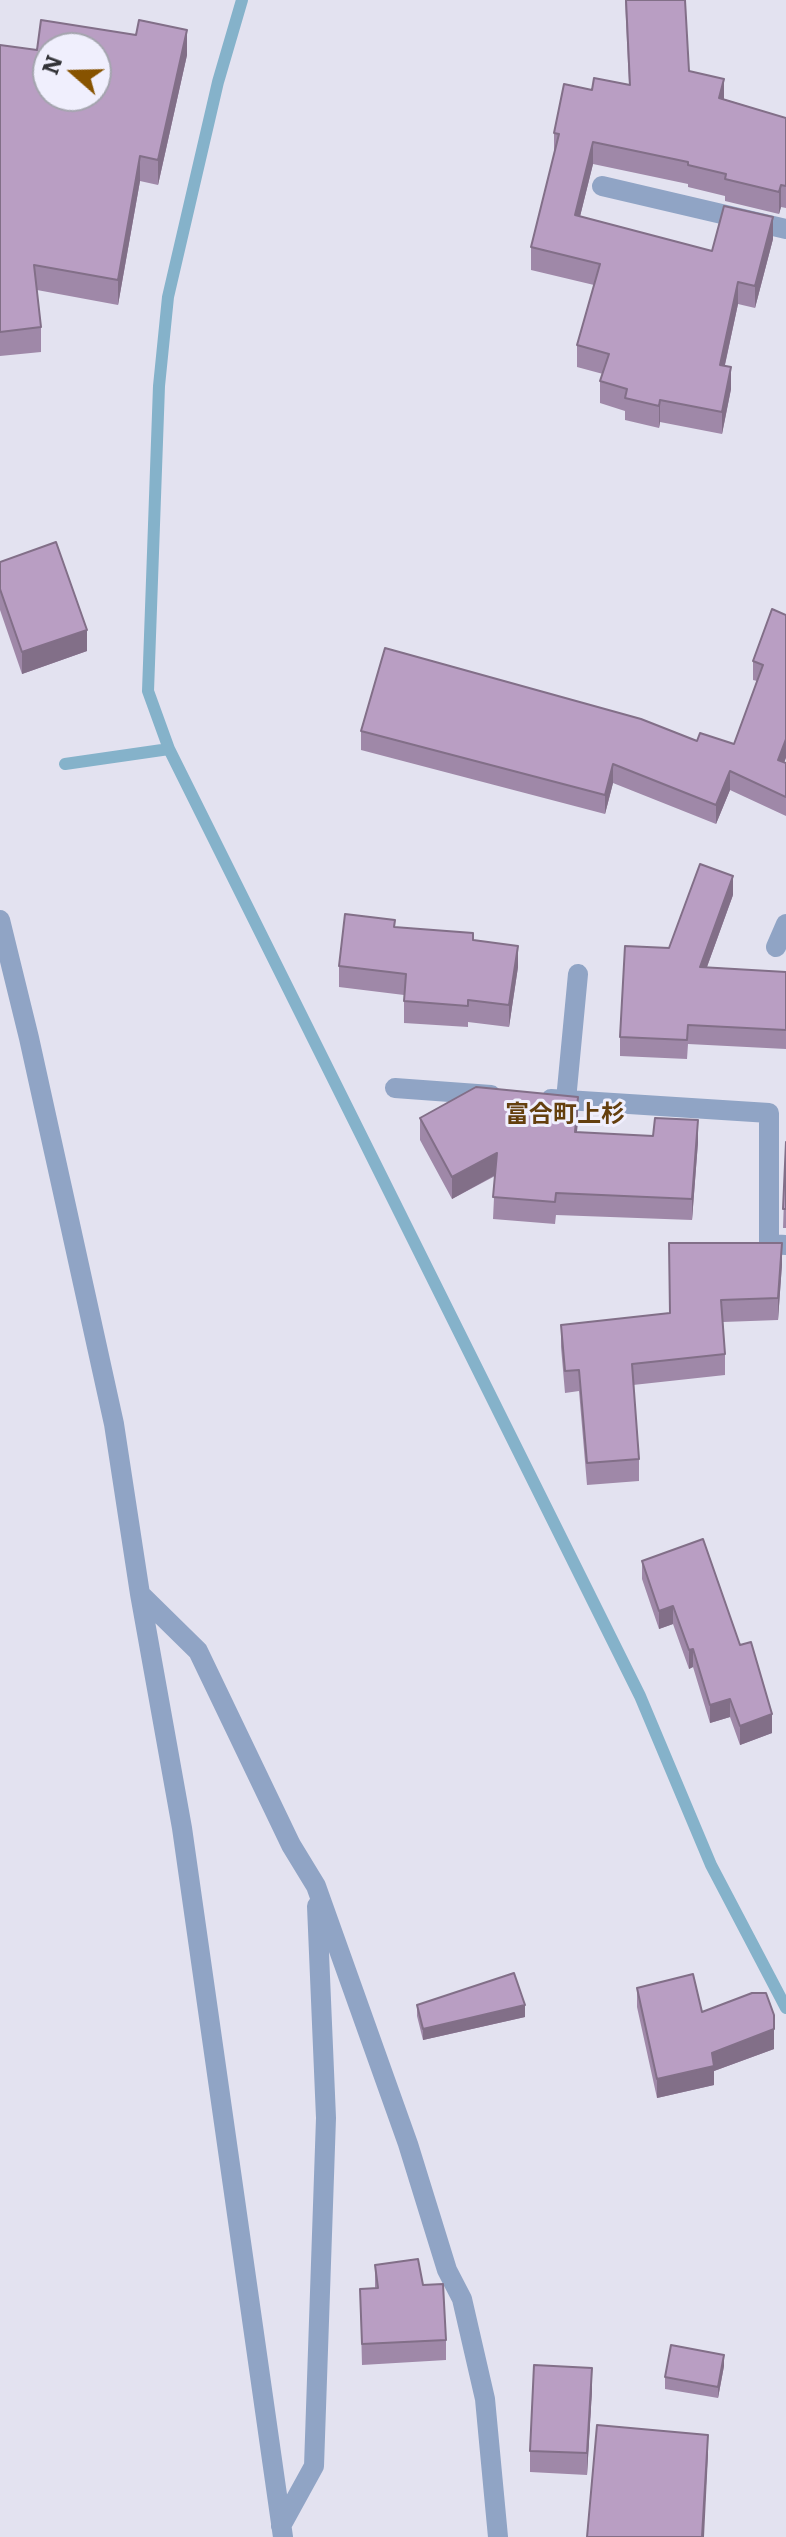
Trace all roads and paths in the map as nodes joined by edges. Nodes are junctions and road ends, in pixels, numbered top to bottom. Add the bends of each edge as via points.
1 (602, 186) dead end
2 (786, 229) edge
3 (0, 920) edge
4 (786, 924) edge
5 (776, 947) dead end
6 (578, 974) dead end
7 (395, 1088) dead end
8 (504, 1095) edge
9 (535, 1098) edge
10 (566, 1100) junction
11 (786, 1245) edge
12 (140, 1594) junction
13 (316, 1886) junction
14 (282, 2532) edge
15 (498, 2537) edge

1 - 2 street
3 - 12 street via 114,1424
4 - 5 street
6 - 10 street
7 - 8 street
9 - 10 street
10 - 11 street via 769,1113 769,1244
12 - 13 street via 198,1651
12 - 14 street via 182,1828
13 - 14 street via 326,2118 314,2466
13 - 15 street via 447,2270 462,2299 485,2399

